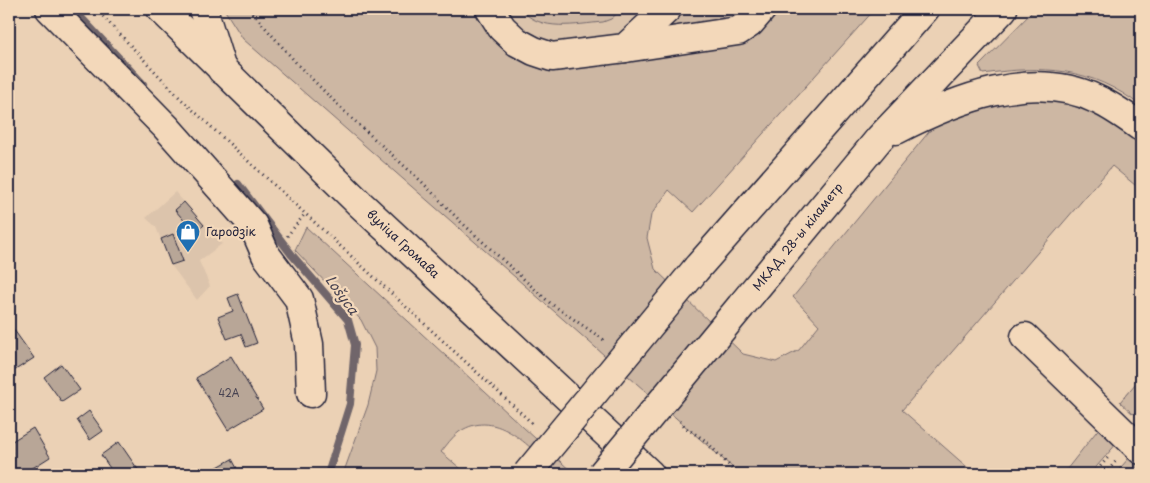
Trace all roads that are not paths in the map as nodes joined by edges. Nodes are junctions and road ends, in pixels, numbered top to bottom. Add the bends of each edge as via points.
1 (50, 9) edge
2 (161, 9) edge
3 (203, 9) edge
4 (490, 9) edge
5 (666, 9) edge
6 (762, 9) edge
7 (911, 9) edge
8 (925, 9) edge
9 (1003, 9) edge
10 (901, 34) junction
11 (625, 48) junction
12 (222, 70) junction
13 (1141, 127) edge
14 (879, 139) junction
15 (1025, 337) dead end
16 (311, 393) dead end
17 (1141, 450) edge
18 (527, 474) edge
19 (602, 474) edge
20 (650, 474) edge

1 - 16 main road via 166,127 253,225 266,256 299,299 309,344
2 - 12 main road, вуліца Громава
3 - 12 main road
4 - 11 main road via 502,28 517,42 552,56
5 - 11 main road
6 - 11 main road via 738,31
7 - 10 main road
8 - 10 main road
9 - 14 main road, МКАД, 28-ы кіламетр
10 - 18 main road, bridge via 697,268
12 - 20 main road, вуліца Громава via 359,203
13 - 14 main road via 1095,98 1066,90 1029,87 986,92 918,119
14 - 19 main road, МКАД, 28-ы кіламетр, bridge
15 - 17 main road

